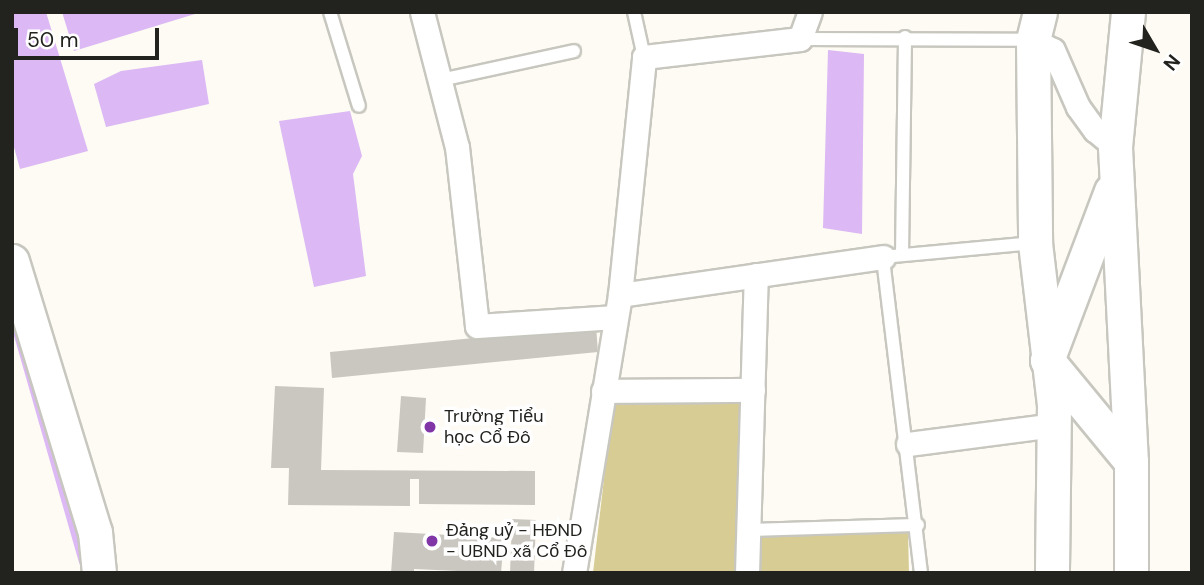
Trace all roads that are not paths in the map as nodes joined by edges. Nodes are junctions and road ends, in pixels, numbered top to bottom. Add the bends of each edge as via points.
1 (330, 12) edge
2 (422, 12) edge
3 (634, 12) edge
4 (810, 12) edge
5 (1128, 12) edge
6 (1037, 26) edge
7 (905, 37) junction
8 (800, 39) junction
9 (574, 51) dead end
10 (645, 57) junction
11 (440, 80) junction
12 (359, 106) dead end
13 (1115, 163) junction
14 (1035, 243) junction
15 (893, 256) junction
16 (12, 261) edge
17 (756, 275) junction
18 (618, 306) junction
19 (1047, 360) junction
20 (753, 390) junction
21 (603, 391) junction
22 (1054, 425) junction
23 (908, 444) junction
24 (1131, 462) junction
25 (918, 525) junction
26 (747, 530) junction
27 (1126, 563) edge
28 (99, 573) edge
29 (574, 573) edge
30 (747, 573) edge
31 (921, 573) edge
32 (1052, 573) edge

1 - 12 lane
2 - 11 street
3 - 10 lane
4 - 8 street
5 - 13 main road
6 - 7 lane
6 - 13 street via 1078,107
6 - 14 main road
7 - 8 lane
7 - 15 lane
8 - 10 street
9 - 11 lane
10 - 18 street
11 - 18 street via 457,147 477,327
13 - 19 main road
13 - 24 main road
14 - 15 lane
14 - 19 main road
15 - 17 street
15 - 23 lane
16 - 28 main road via 95,532
17 - 18 street
17 - 20 street
18 - 21 street
19 - 22 main road
19 - 24 main road
20 - 21 street
20 - 26 street
21 - 29 street
22 - 23 street
22 - 32 main road
23 - 25 lane
24 - 27 main road
25 - 26 lane
25 - 31 lane
26 - 30 street

